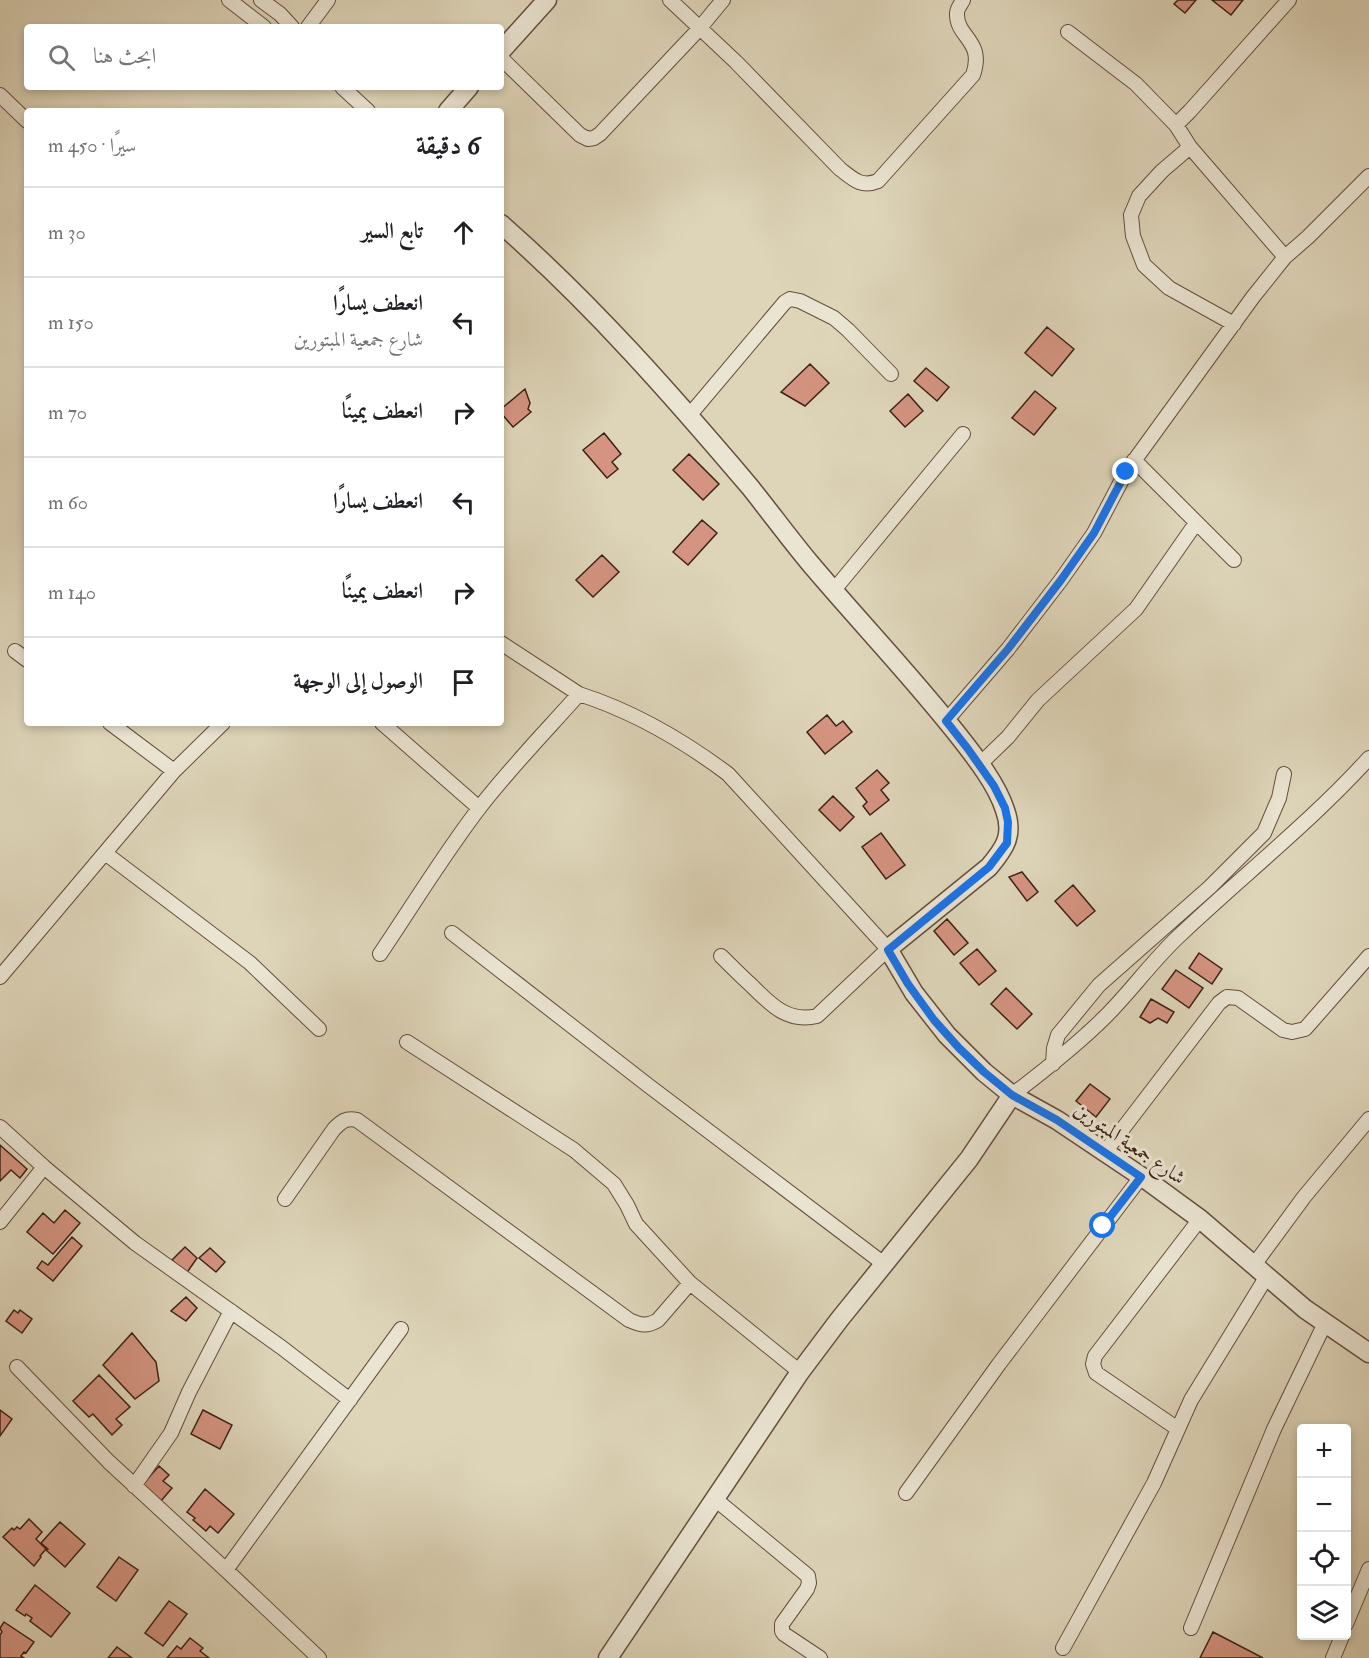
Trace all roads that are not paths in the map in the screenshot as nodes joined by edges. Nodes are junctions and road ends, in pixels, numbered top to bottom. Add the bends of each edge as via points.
1 (229, 0) edge
2 (261, 0) edge
3 (328, 0) edge
4 (547, 0) edge
5 (670, 0) edge
6 (723, 0) edge
7 (963, 0) edge
8 (1289, 0) edge
9 (260, 24) edge
10 (289, 24) edge
11 (310, 24) edge
12 (699, 29) junction
13 (1068, 32) dead end
14 (504, 48) edge
15 (504, 61) edge
16 (345, 90) edge
17 (466, 90) edge
18 (0, 95) edge
19 (365, 108) edge
20 (451, 108) edge
21 (24, 118) edge
22 (1176, 124) junction
23 (1190, 147) junction
24 (1369, 176) edge
25 (504, 227) edge
26 (1285, 257) junction
27 (1234, 324) junction
28 (891, 374) dead end
29 (688, 417) junction
30 (963, 434) dead end
31 (1134, 460) junction
32 (1196, 524) junction
33 (1234, 560) dead end
34 (834, 590) junction
35 (504, 646) edge
36 (15, 651) dead end
37 (24, 658) edge
38 (579, 694) junction
39 (946, 721) junction
40 (115, 726) edge
41 (220, 726) edge
42 (385, 726) edge
43 (1369, 758) edge
44 (979, 765) junction
45 (174, 771) junction
46 (1284, 774) dead end
47 (479, 808) junction
48 (105, 853) junction
49 (452, 933) dead end
50 (888, 950) junction
51 (380, 954) dead end
52 (721, 956) dead end
53 (1369, 956) edge
54 (0, 977) edge
55 (319, 1029) dead end
56 (407, 1042) dead end
57 (1053, 1064) junction
58 (1012, 1095) junction
59 (1369, 1119) edge
60 (0, 1127) edge
61 (1105, 1152) junction
62 (44, 1167) junction
63 (1141, 1177) junction
64 (285, 1199) dead end
65 (1200, 1219) junction
66 (0, 1222) edge
67 (884, 1264) junction
68 (1260, 1271) junction
69 (690, 1283) junction
70 (231, 1311) junction
71 (1325, 1323) junction
72 (401, 1329) dead end
73 (1369, 1353) edge
74 (17, 1367) dead end
75 (800, 1372) junction
76 (350, 1400) junction
77 (1178, 1429) junction
78 (134, 1486) junction
79 (906, 1493) dead end
80 (715, 1499) junction
81 (1369, 1569) edge
82 (226, 1570) junction
83 (1351, 1614) edge
84 (1191, 1628) dead end
85 (1340, 1640) edge
86 (1063, 1648) dead end
87 (319, 1658) edge
88 (608, 1658) edge
89 (820, 1658) edge
90 (1333, 1658) edge

1 - 9 street
2 - 10 street
3 - 11 street
4 - 14 street
5 - 12 street
6 - 12 street
7 - 12 street via 957,12 959,26 976,55 973,75 878,181 870,184 856,181 840,169
8 - 22 street
12 - 15 street via 600,134 588,140
13 - 22 street via 1136,84
16 - 19 street
17 - 20 street
18 - 21 street
22 - 23 street
23 - 26 street
23 - 27 street via 1139,196 1131,215 1133,236 1144,265 1169,288
24 - 26 street
25 - 29 street via 642,363
26 - 27 street
27 - 31 street
28 - 29 street via 834,318 790,299
29 - 34 street
30 - 34 street
31 - 32 street
31 - 39 street via 1094,533 1061,580
32 - 33 street
32 - 44 street via 1136,609 1038,700
34 - 39 street
35 - 38 street
36 - 37 street
38 - 47 street
38 - 50 street via 609,704 653,727 728,774
39 - 44 street
40 - 45 street
41 - 45 street
42 - 47 street
43 - 57 street via 1307,821 1178,937 1106,1016
44 - 50 street via 1005,808 1007,843 989,867
45 - 48 street
46 - 57 street via 1264,833 1210,887 1098,986 1058,1035
47 - 51 street
48 - 54 street
48 - 55 street via 250,963
49 - 67 street
50 - 52 street via 817,1016 807,1018 794,1017 773,1007
50 - 58 street, شارع جمعية المبتورين via 947,1035
53 - 61 street via 1305,1029 1283,1030 1238,998 1227,997
56 - 69 street via 574,1150 606,1177 636,1224
57 - 58 street
58 - 61 street, شارع جمعية المبتورين
58 - 67 street via 969,1159
59 - 68 street via 1304,1197
60 - 62 street
61 - 63 street, شارع جمعية المبتورين
62 - 66 street
62 - 70 street via 135,1243
63 - 65 street, شارع جمعية المبتورين
63 - 79 street
64 - 69 street via 334,1130 352,1118 629,1320 642,1325 658,1320
65 - 68 street, شارع جمعية المبتورين
65 - 77 street via 1095,1356 1093,1364 1096,1374
67 - 75 street
68 - 71 street, شارع جمعية المبتورين
68 - 77 street
69 - 75 street
70 - 76 street
70 - 78 street via 171,1433
71 - 73 street, شارع جمعية المبتورين
71 - 84 street via 1274,1429
72 - 76 street
74 - 78 street
75 - 80 street
76 - 82 street
77 - 86 street via 1154,1484
78 - 82 street
80 - 88 street
80 - 89 street via 808,1576 807,1589 782,1628 784,1634
81 - 83 street
82 - 87 street
85 - 90 street

